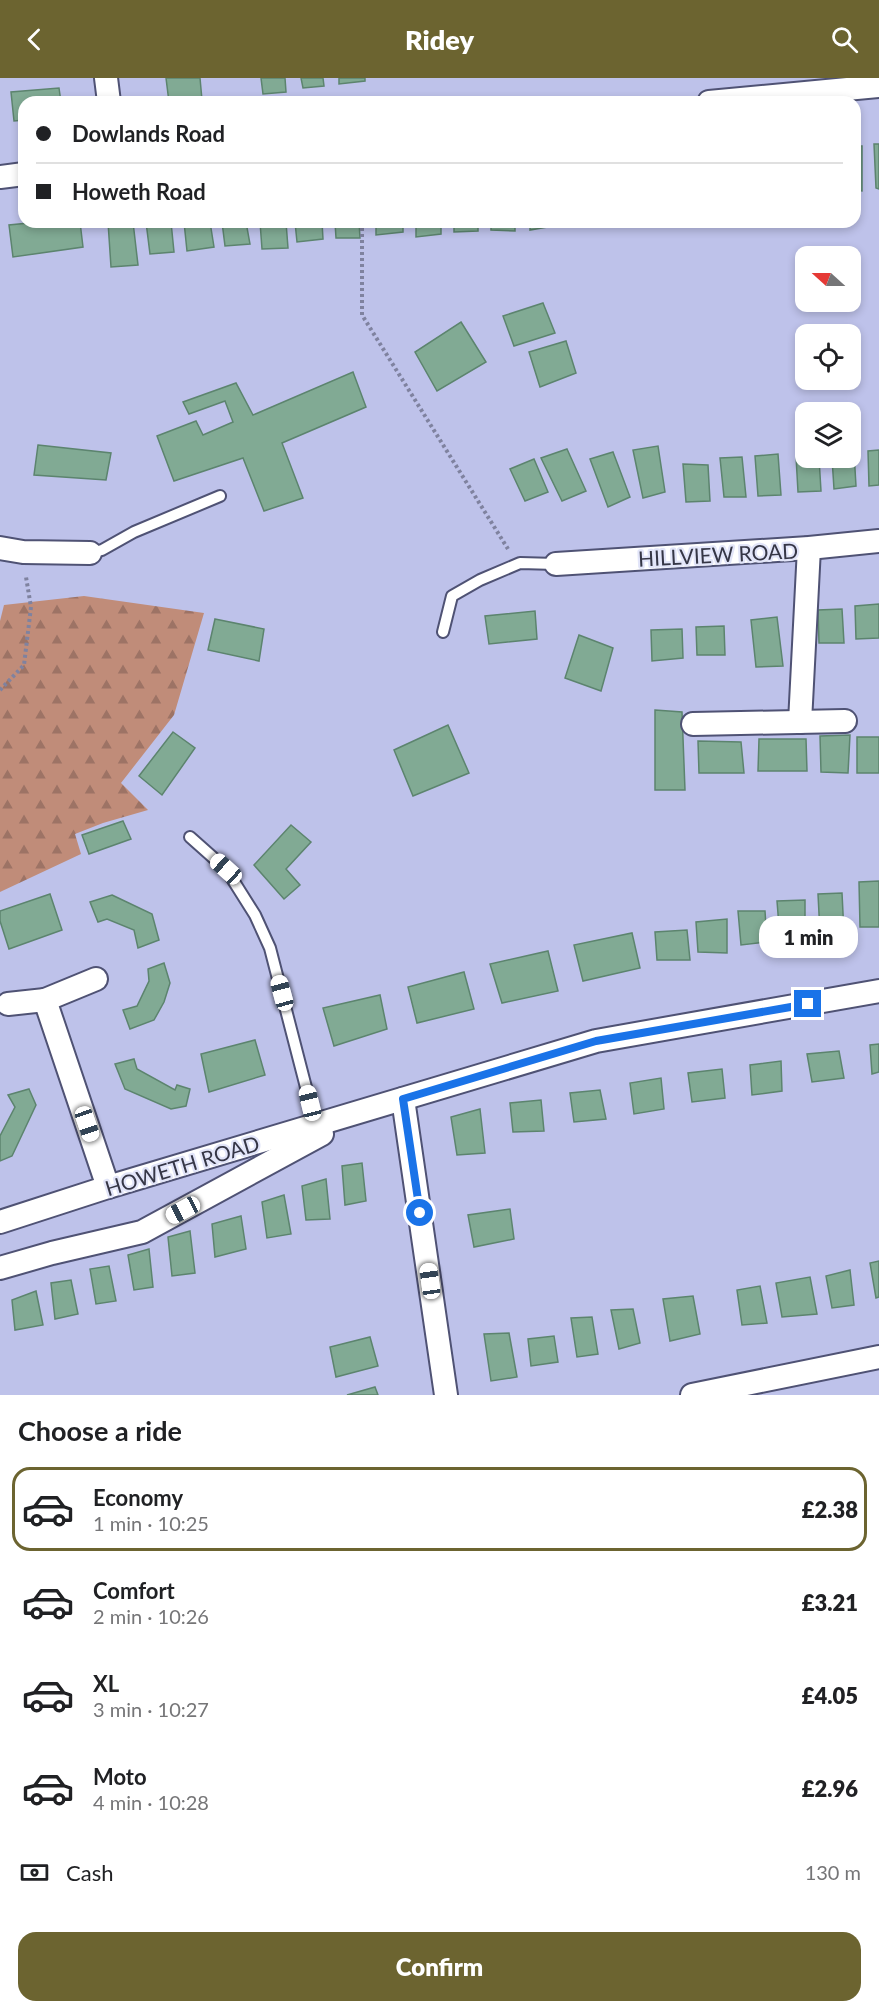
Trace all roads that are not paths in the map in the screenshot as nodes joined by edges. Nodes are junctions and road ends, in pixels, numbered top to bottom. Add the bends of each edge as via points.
1 (106, 78) edge
2 (879, 86) edge
3 (108, 96) edge
4 (773, 96) edge
5 (18, 175) edge
6 (0, 177) edge
7 (220, 496) dead end
8 (879, 541) edge
9 (0, 548) edge
10 (808, 548) junction
11 (90, 552) joint
12 (556, 564) joint
13 (443, 632) dead end
14 (845, 721) dead end
15 (800, 722) junction
16 (693, 724) dead end
17 (190, 837) dead end
18 (96, 979) dead end
19 (879, 991) edge
20 (45, 1000) junction
21 (8, 1004) dead end
22 (403, 1099) junction
23 (365, 1111) junction
24 (316, 1126) junction
25 (108, 1187) junction
26 (0, 1222) edge
27 (0, 1268) edge
28 (879, 1357) edge
29 (446, 1395) edge
30 (692, 1395) edge

1 - 3 street
2 - 4 street
5 - 6 street
7 - 11 lane
8 - 10 street, HILLVIEW ROAD
9 - 11 street
10 - 12 street, HILLVIEW ROAD
10 - 15 street
12 - 13 lane via 520,563 452,596
14 - 15 street
15 - 16 street
17 - 24 lane via 226,869 270,948
18 - 20 street
19 - 22 street, HOWETH ROAD via 596,1041
20 - 21 street
20 - 25 street
22 - 23 street, HOWETH ROAD
22 - 29 street
23 - 24 street, HOWETH ROAD
23 - 27 street, HOWETH ROAD via 142,1232
24 - 25 street, HOWETH ROAD
25 - 26 street, HOWETH ROAD
28 - 30 street

